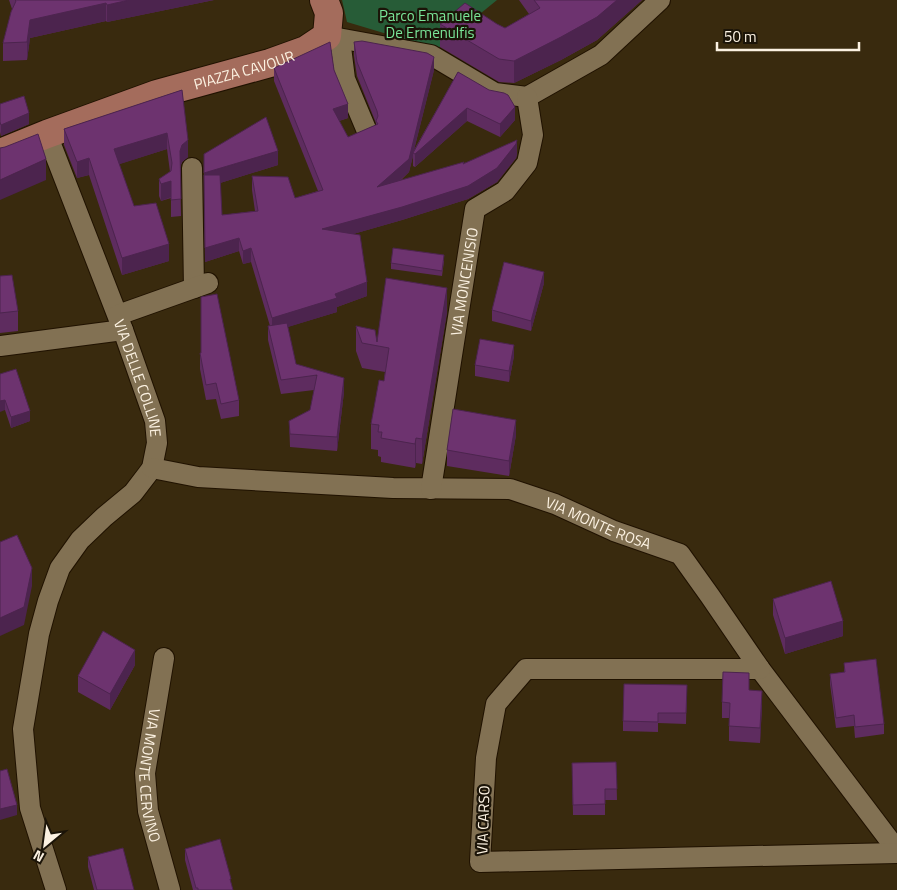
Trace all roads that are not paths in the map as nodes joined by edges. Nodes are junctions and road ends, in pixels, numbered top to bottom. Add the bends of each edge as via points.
1 (324, 0) edge
2 (660, 0) edge
3 (333, 38) junction
4 (528, 97) junction
5 (366, 129) edge
6 (47, 134) junction
7 (0, 153) edge
8 (192, 168) dead end
9 (121, 322) junction
10 (0, 346) edge
11 (152, 468) junction
12 (431, 489) junction
13 (164, 658) dead end
14 (760, 670) junction
15 (897, 852) edge
16 (56, 890) edge
17 (170, 890) edge

1 - 3 street
2 - 4 street via 601,55
3 - 4 street via 431,55 495,93
3 - 5 street via 345,79
3 - 6 street, PIAZZA CAVOUR via 270,63 158,94
4 - 12 street, VIA MONCENISIO via 533,135 527,163 505,191 476,209
6 - 7 street, PIAZZA CAVOUR
6 - 9 street, VIA DELLE COLLINE
8 - 9 street via 201,286
9 - 10 street
9 - 11 street, VIA DELLE COLLINE via 155,421 157,443
11 - 12 street, VIA MONTE ROSA via 198,476
11 - 16 street, VIA DELLE COLLINE via 133,493 80,540 60,568 40,634 23,729 30,808
12 - 14 street, VIA MONTE ROSA via 510,489 680,554
13 - 17 street, VIA MONTE CERVINO via 145,773 148,811
14 - 15 street, VIA MONTE ROSA
14 - 15 street, VIA CARSO via 526,669 496,704 486,758 480,862

